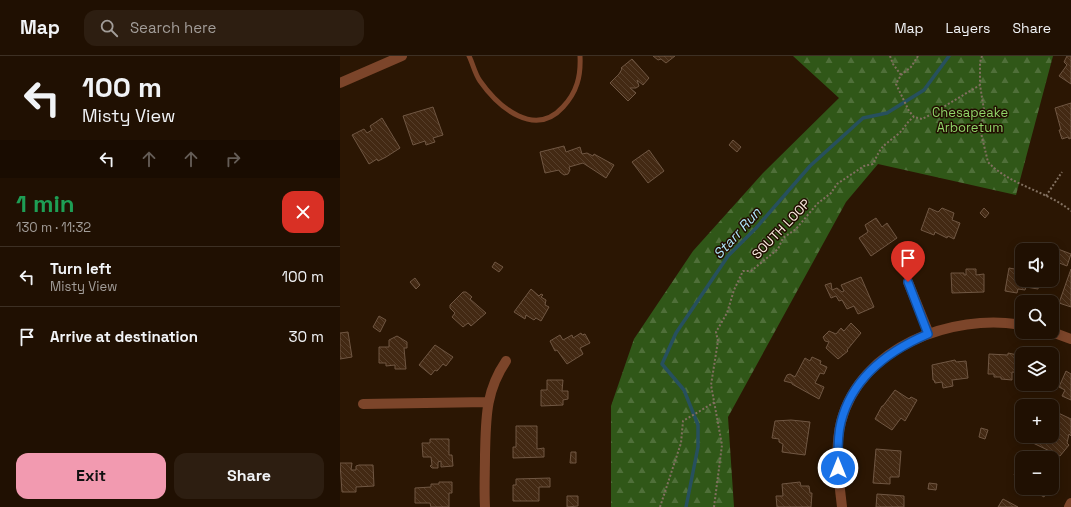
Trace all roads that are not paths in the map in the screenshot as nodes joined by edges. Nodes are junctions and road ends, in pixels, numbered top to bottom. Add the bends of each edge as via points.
1 (402, 56) edge
2 (469, 56) edge
3 (580, 56) edge
4 (340, 83) edge
5 (908, 282) dead end
6 (1015, 324) edge
7 (928, 334) junction
8 (1059, 335) edge
9 (1071, 339) edge
10 (506, 361) dead end
11 (488, 402) junction
12 (363, 404) dead end
13 (1071, 503) edge
14 (485, 507) edge
15 (842, 507) edge
16 (1069, 507) edge

1 - 4 street
2 - 3 lane via 479,80 491,95 518,116 530,121 552,118 567,103 578,83
5 - 7 street
6 - 7 street via 995,322 969,324
7 - 15 street via 890,354 876,365 862,379 850,399 840,423 838,439
8 - 9 street
10 - 11 street via 498,373
11 - 12 street
11 - 14 street
13 - 16 street

